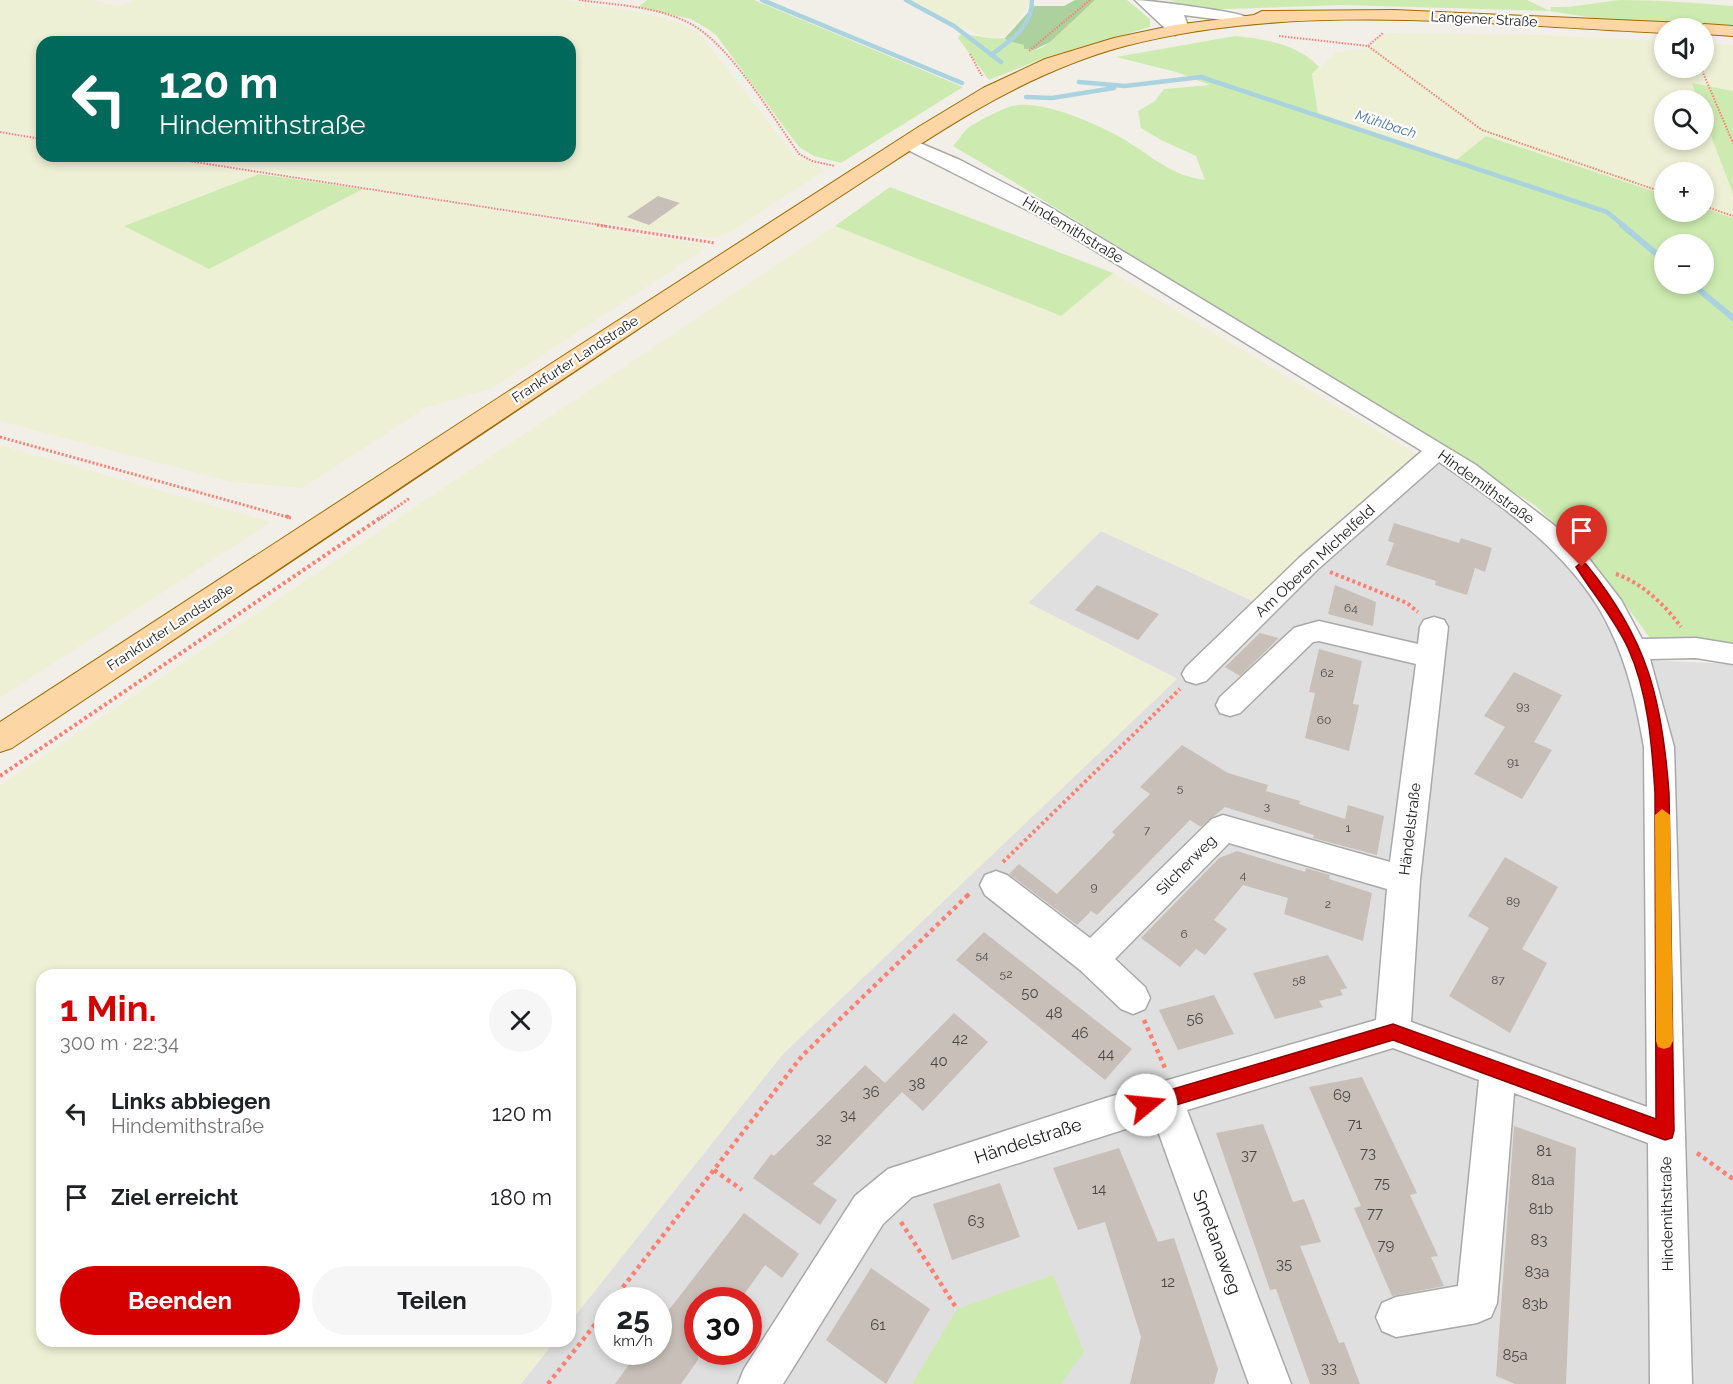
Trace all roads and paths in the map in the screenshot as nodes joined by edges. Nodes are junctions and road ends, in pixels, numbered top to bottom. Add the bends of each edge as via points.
1 (579, 0) edge
2 (1090, 0) edge
3 (1148, 2) edge
4 (1238, 17) junction
5 (1284, 17) junction
6 (1654, 27) edge
7 (1175, 30) junction
8 (1714, 30) edge
9 (1733, 31) edge
10 (1269, 35) dead end
11 (1024, 54) dead end
12 (1706, 78) edge
13 (0, 132) edge
14 (1732, 135) edge
15 (36, 138) edge
16 (908, 143) junction
17 (1733, 143) edge
18 (195, 162) edge
19 (839, 167) dead end
20 (1654, 189) edge
21 (1714, 209) edge
22 (1733, 216) edge
23 (725, 244) dead end
24 (0, 437) edge
25 (1437, 451) junction
26 (322, 527) junction
27 (1308, 564) junction
28 (1434, 627) joint
29 (1635, 649) junction
30 (1733, 654) edge
31 (1431, 657) junction
32 (1196, 674) joint
33 (1230, 705) dead end
34 (0, 739) edge
35 (989, 880) junction
36 (1404, 880) junction
37 (1092, 959) junction
38 (1133, 998) joint
39 (1393, 1032) junction
40 (1498, 1070) junction
41 (1171, 1098) junction
42 (1665, 1131) junction
43 (714, 1170) junction
44 (742, 1190) dead end
45 (885, 1196) junction
46 (623, 1287) edge
47 (957, 1309) dead end
48 (1396, 1317) dead end
49 (594, 1326) edge
50 (548, 1384) edge
51 (759, 1384) edge
52 (1270, 1384) edge
53 (1671, 1384) edge

1 - 19 path via 658,14 694,25 713,40 799,154
2 - 11 path
3 - 4 street via 1198,14
3 - 7 street via 1178,18 1181,22
4 - 5 main road, Langener Straße
4 - 7 main road, Langener Straße
5 - 6 main road, Langener Straße via 1395,15
5 - 7 main road, Langener Straße
7 - 16 main road, Frankfurter Landstraße via 1052,63 990,92
8 - 9 main road
10 - 20 path via 1368,46 1482,130
12 - 14 path
13 - 15 path
14 - 17 path
16 - 25 street, Hindemithstraße via 1007,190
16 - 26 main road, Frankfurter Landstraße
18 - 23 path
21 - 22 path
24 - 26 path
25 - 27 street, Am Oberen Michelfeld
25 - 29 street, Hindemithstraße via 1533,520 1582,567 1604,594
26 - 34 main road, Frankfurter Landstraße
27 - 28 path via 1407,603
27 - 32 street, Am Oberen Michelfeld
28 - 31 street, Händelstraße
29 - 30 street via 1696,648
29 - 42 street, Hindemithstraße via 1651,703 1662,793
31 - 33 street via 1320,631 1304,635
31 - 36 street, Händelstraße
32 - 35 path
35 - 37 street
35 - 43 path via 802,1056
36 - 37 street, Silcherweg via 1223,828
36 - 39 street, Händelstraße
37 - 38 street
38 - 41 path
39 - 40 street
39 - 41 street, Händelstraße
40 - 42 street
40 - 48 street via 1477,1303
41 - 45 street, Händelstraße via 901,1182
41 - 52 street, Smetanaweg
42 - 53 street, Hindemithstraße
43 - 44 path
43 - 46 path
45 - 47 path
45 - 51 street, Händelstraße via 869,1210
49 - 50 path

